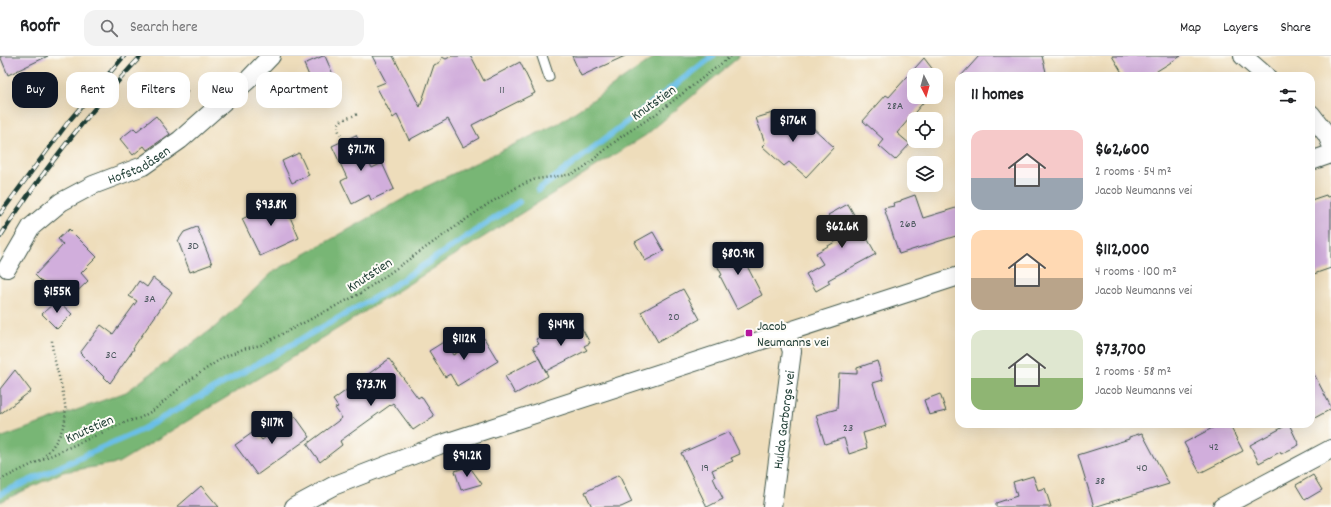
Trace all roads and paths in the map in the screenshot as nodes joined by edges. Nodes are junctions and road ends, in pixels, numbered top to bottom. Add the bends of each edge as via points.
1 (271, 56) edge
2 (542, 56) edge
3 (731, 56) edge
4 (1243, 56) edge
5 (1261, 72) edge
6 (549, 77) dead end
7 (358, 114) dead end
8 (1315, 119) edge
9 (342, 139) dead end
10 (1331, 144) edge
11 (1331, 154) edge
12 (1315, 160) edge
13 (7, 268) dead end
14 (955, 277) edge
15 (786, 334) junction
16 (52, 339) dead end
17 (1331, 449) edge
18 (43, 459) junction
19 (0, 480) edge
20 (294, 507) edge
21 (772, 507) edge
22 (1222, 507) edge

1 - 13 street, Hofstadåsen via 248,80 180,140 143,166 93,185 61,202 31,227
2 - 6 lane
3 - 18 path, Knutstien via 656,114 622,136 582,169 569,175 536,179 521,185 488,204 361,293 261,345 242,349 222,358 140,418
4 - 5 street
7 - 9 path via 339,123 338,129
8 - 10 street
11 - 12 street
14 - 15 street
15 - 20 street via 439,445 333,486
15 - 21 street, Hulda Garborgs vei via 792,351
16 - 18 path via 63,394 64,423 56,442
17 - 22 street
18 - 19 path, Knutstien

